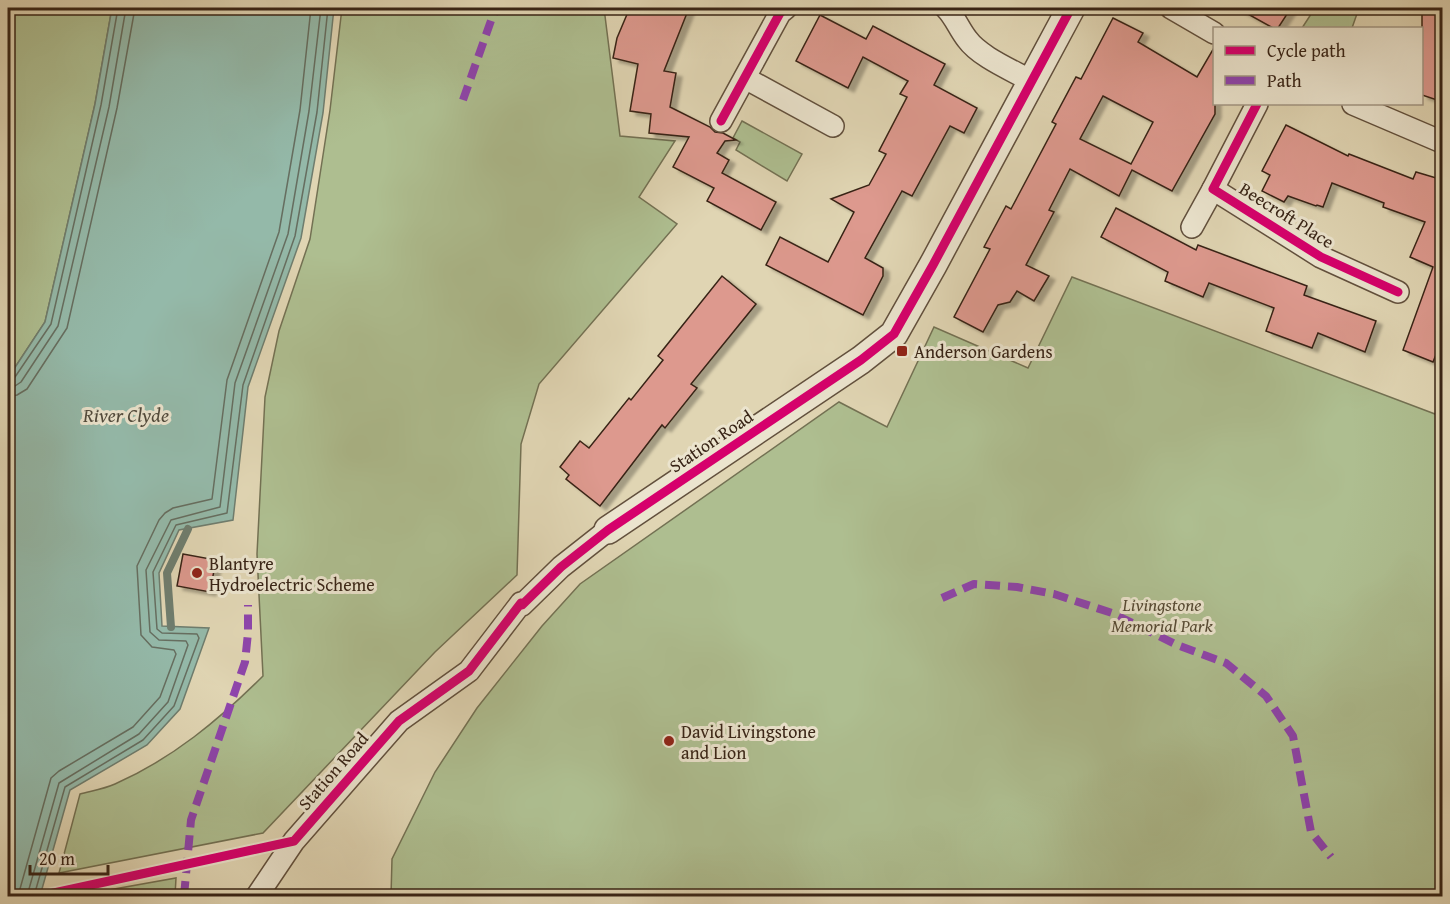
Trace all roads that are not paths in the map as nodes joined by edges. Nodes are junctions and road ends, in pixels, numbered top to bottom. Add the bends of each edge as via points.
1 (786, 8) edge
2 (946, 8) edge
3 (1071, 8) edge
4 (1172, 8) edge
5 (1213, 32) edge
6 (745, 78) junction
7 (1031, 81) junction
8 (1256, 105) edge
9 (1355, 105) edge
10 (721, 121) dead end
11 (834, 126) dead end
12 (1443, 142) edge
13 (1213, 189) junction
14 (1192, 227) dead end
15 (1398, 292) dead end
16 (608, 530) joint
17 (257, 897) edge

1 - 6 street
2 - 7 street via 968,41
3 - 7 street, Station Road
4 - 5 street
6 - 10 street
6 - 11 street
7 - 16 street, Station Road via 894,334
8 - 13 street, Beecroft Place
9 - 12 street
13 - 14 street, Beecroft Place
13 - 15 street, Beecroft Place via 1321,257
16 - 17 street, Station Road via 521,603 470,671 399,721 294,841

